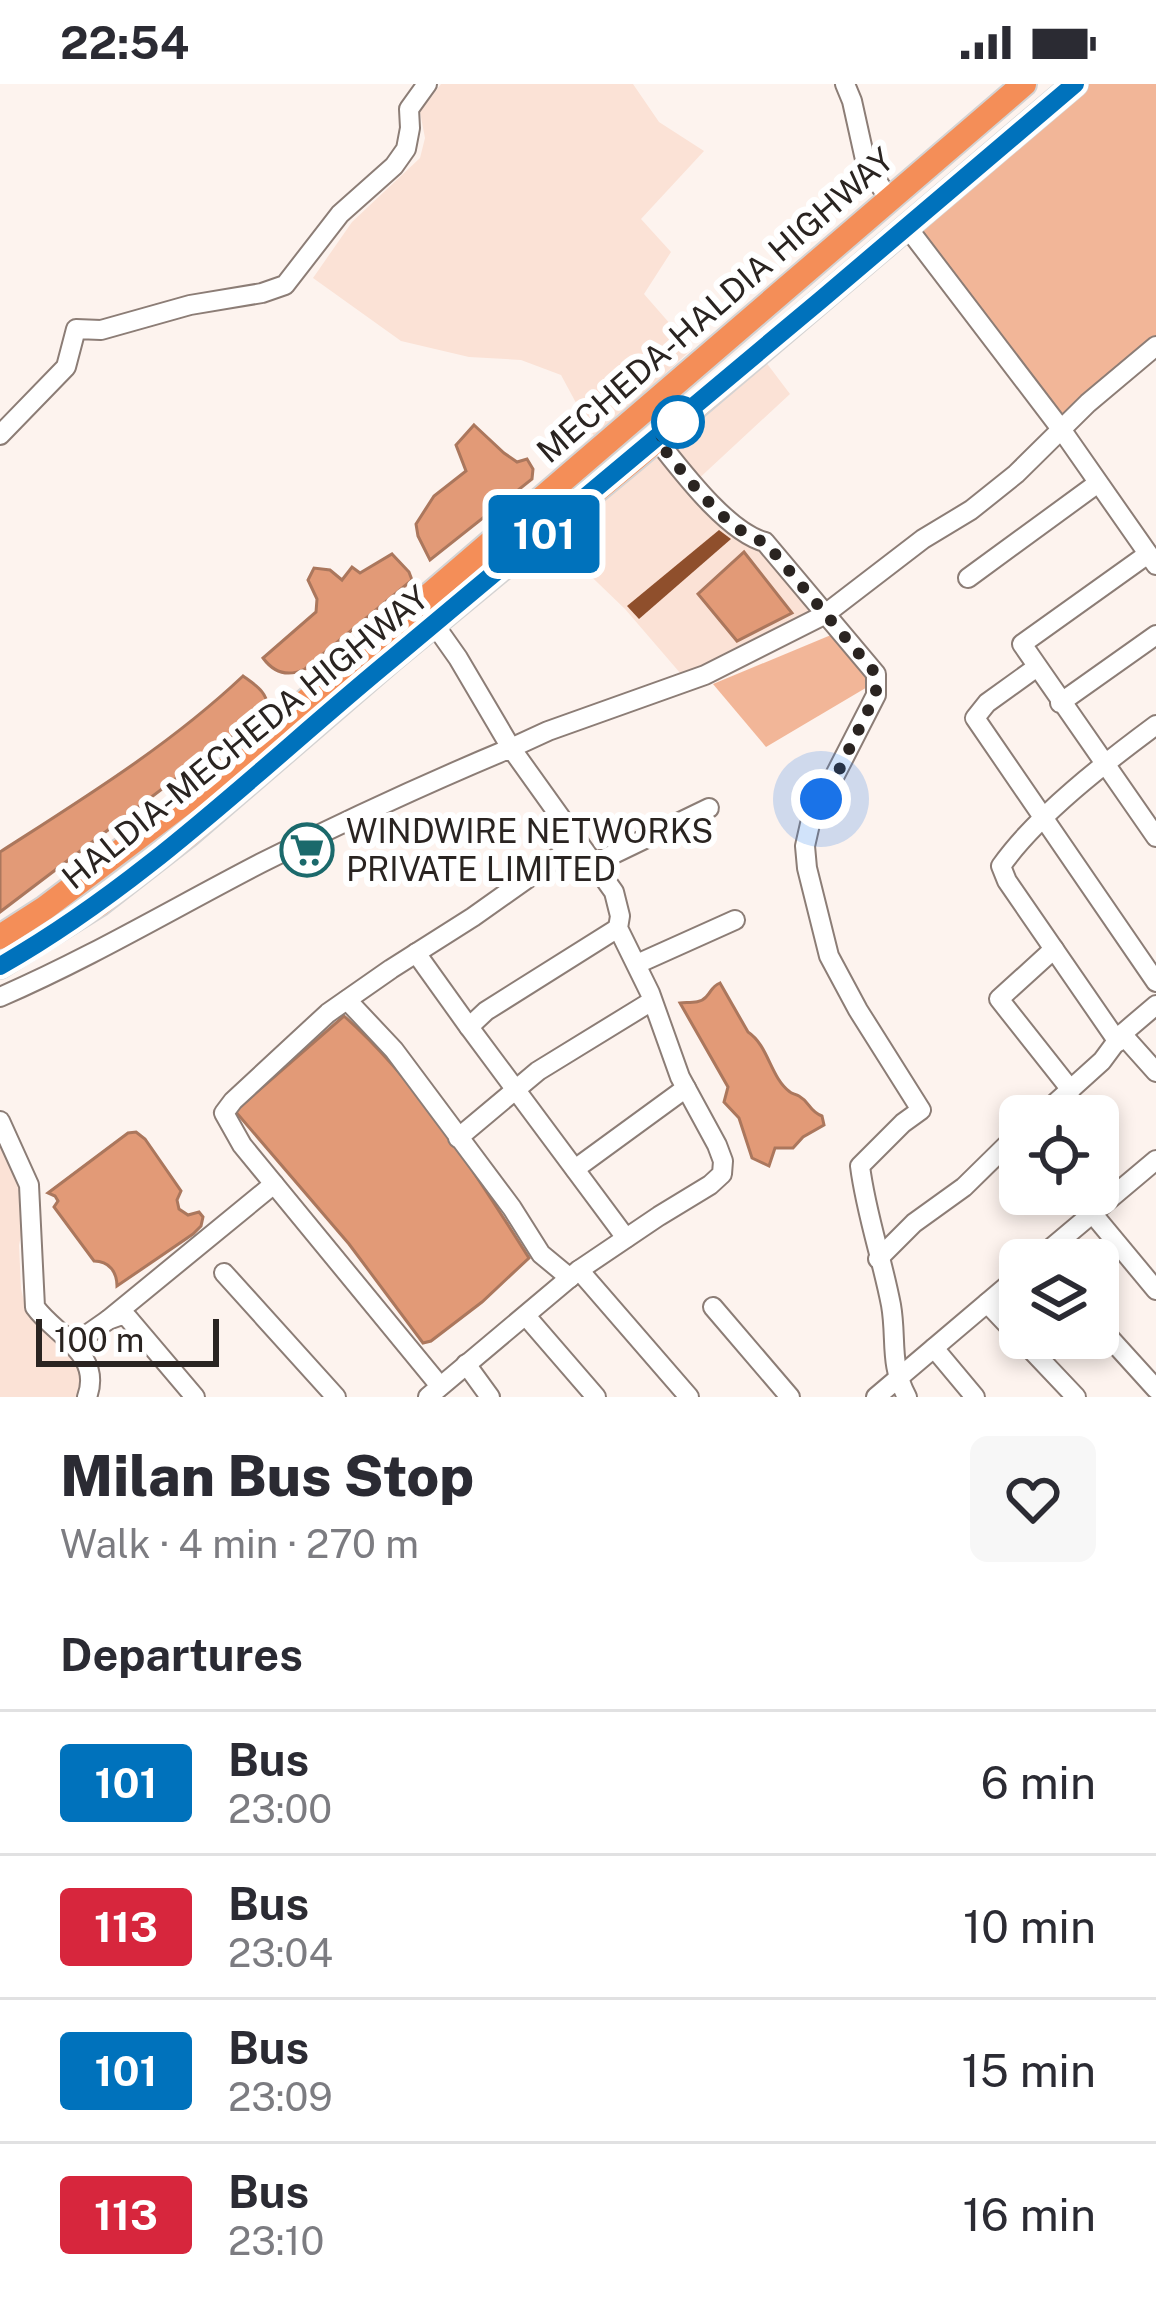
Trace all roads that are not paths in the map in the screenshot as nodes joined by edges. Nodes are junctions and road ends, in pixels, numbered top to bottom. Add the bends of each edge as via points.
1 (427, 84) edge
2 (845, 84) edge
3 (1024, 84) edge
4 (1075, 84) edge
5 (889, 199) junction
6 (907, 227) junction
7 (1156, 346) edge
8 (1061, 429) junction
9 (0, 435) edge
10 (657, 440) junction
11 (1098, 482) junction
12 (1152, 559) edge
13 (968, 578) dead end
14 (824, 615) junction
15 (434, 624) junction
16 (1156, 635) edge
17 (1037, 667) junction
18 (1060, 703) junction
19 (1156, 725) edge
20 (511, 748) junction
21 (1103, 764) junction
22 (709, 808) dead end
23 (1149, 813) edge
24 (1045, 818) junction
25 (1156, 837) edge
26 (579, 842) junction
27 (595, 863) junction
28 (735, 920) dead end
29 (618, 928) junction
30 (0, 937) edge
31 (1054, 949) junction
32 (416, 953) junction
33 (637, 964) junction
34 (0, 966) edge
35 (1156, 982) edge
36 (0, 997) edge
37 (347, 1000) junction
38 (652, 1001) junction
39 (1156, 1005) edge
40 (469, 1027) junction
41 (1120, 1038) junction
42 (1156, 1072) edge
43 (516, 1087) junction
44 (686, 1088) junction
45 (1071, 1090) junction
46 (1065, 1095) edge
47 (0, 1121) edge
48 (458, 1138) junction
49 (999, 1153) edge
50 (574, 1169) junction
51 (1152, 1171) edge
52 (274, 1184) junction
53 (1119, 1194) edge
54 (1090, 1215) edge
55 (1094, 1215) edge
56 (626, 1238) junction
57 (1062, 1239) edge
58 (878, 1259) junction
59 (224, 1273) dead end
60 (574, 1274) junction
61 (1156, 1290) edge
62 (999, 1293) edge
63 (987, 1303) junction
64 (713, 1307) dead end
65 (526, 1316) junction
66 (108, 1320) junction
67 (75, 1343) junction
68 (934, 1348) junction
69 (1119, 1348) edge
70 (466, 1364) junction
71 (902, 1388) edge
72 (1156, 1389) edge
73 (434, 1392) edge
74 (87, 1397) edge
75 (195, 1397) edge
76 (336, 1397) edge
77 (490, 1397) edge
78 (596, 1397) edge
79 (689, 1397) edge
80 (790, 1397) edge
81 (876, 1397) edge
82 (975, 1397) edge
83 (1076, 1397) edge

1 - 9 street via 409,109 406,149 394,166 340,214 285,285 101,330 76,329 66,367
2 - 5 street via 866,164
3 - 5 highway, MECHEDA-HALDIA HIGHWAY
4 - 6 highway, HALDIA-MECHEDA HIGHWAY
5 - 30 highway, MECHEDA-HALDIA HIGHWAY via 213,781
6 - 8 street
6 - 10 highway, HALDIA-MECHEDA HIGHWAY
7 - 8 street
8 - 11 street
8 - 14 street via 971,510
10 - 14 street via 725,516 765,542
10 - 15 highway, HALDIA-MECHEDA HIGHWAY
11 - 12 street
11 - 13 street
12 - 17 street via 1022,644
14 - 20 street via 705,675
14 - 58 street via 876,674 876,694 810,824 807,868 829,956 921,1110 860,1166
15 - 20 street
15 - 34 highway, HALDIA-MECHEDA HIGHWAY via 189,834
16 - 18 street
17 - 18 street
17 - 24 street via 975,718
18 - 21 street
19 - 21 street
20 - 26 street
20 - 36 street via 263,862
21 - 23 street
21 - 24 street
22 - 27 street
23 - 25 street
24 - 31 street via 1001,866
24 - 35 street
26 - 27 street
26 - 32 street
27 - 29 street via 614,892
28 - 33 street
29 - 33 street
29 - 40 street
31 - 41 street
31 - 45 street via 999,999
32 - 37 street
32 - 40 street
33 - 38 street
37 - 48 street
37 - 52 street via 224,1112
38 - 43 street
38 - 44 street
39 - 41 street
40 - 43 street
41 - 42 street
41 - 45 street
43 - 48 street
43 - 50 street
44 - 50 street
44 - 56 street via 717,1145 722,1174
45 - 46 street
47 - 67 street via 29,1185 35,1307
48 - 60 street via 541,1254
49 - 58 street
50 - 56 street
51 - 53 street
52 - 66 street
52 - 73 street
54 - 57 street
55 - 61 street
56 - 60 street
58 - 71 street
59 - 76 street
60 - 65 street
60 - 79 street
62 - 63 street
63 - 68 street
63 - 83 street
64 - 80 street
65 - 70 street
65 - 78 street
66 - 67 street
66 - 75 street via 128,1318
67 - 74 street via 87,1368
68 - 71 street
68 - 82 street
69 - 72 street
70 - 73 street
70 - 77 street
71 - 81 street

